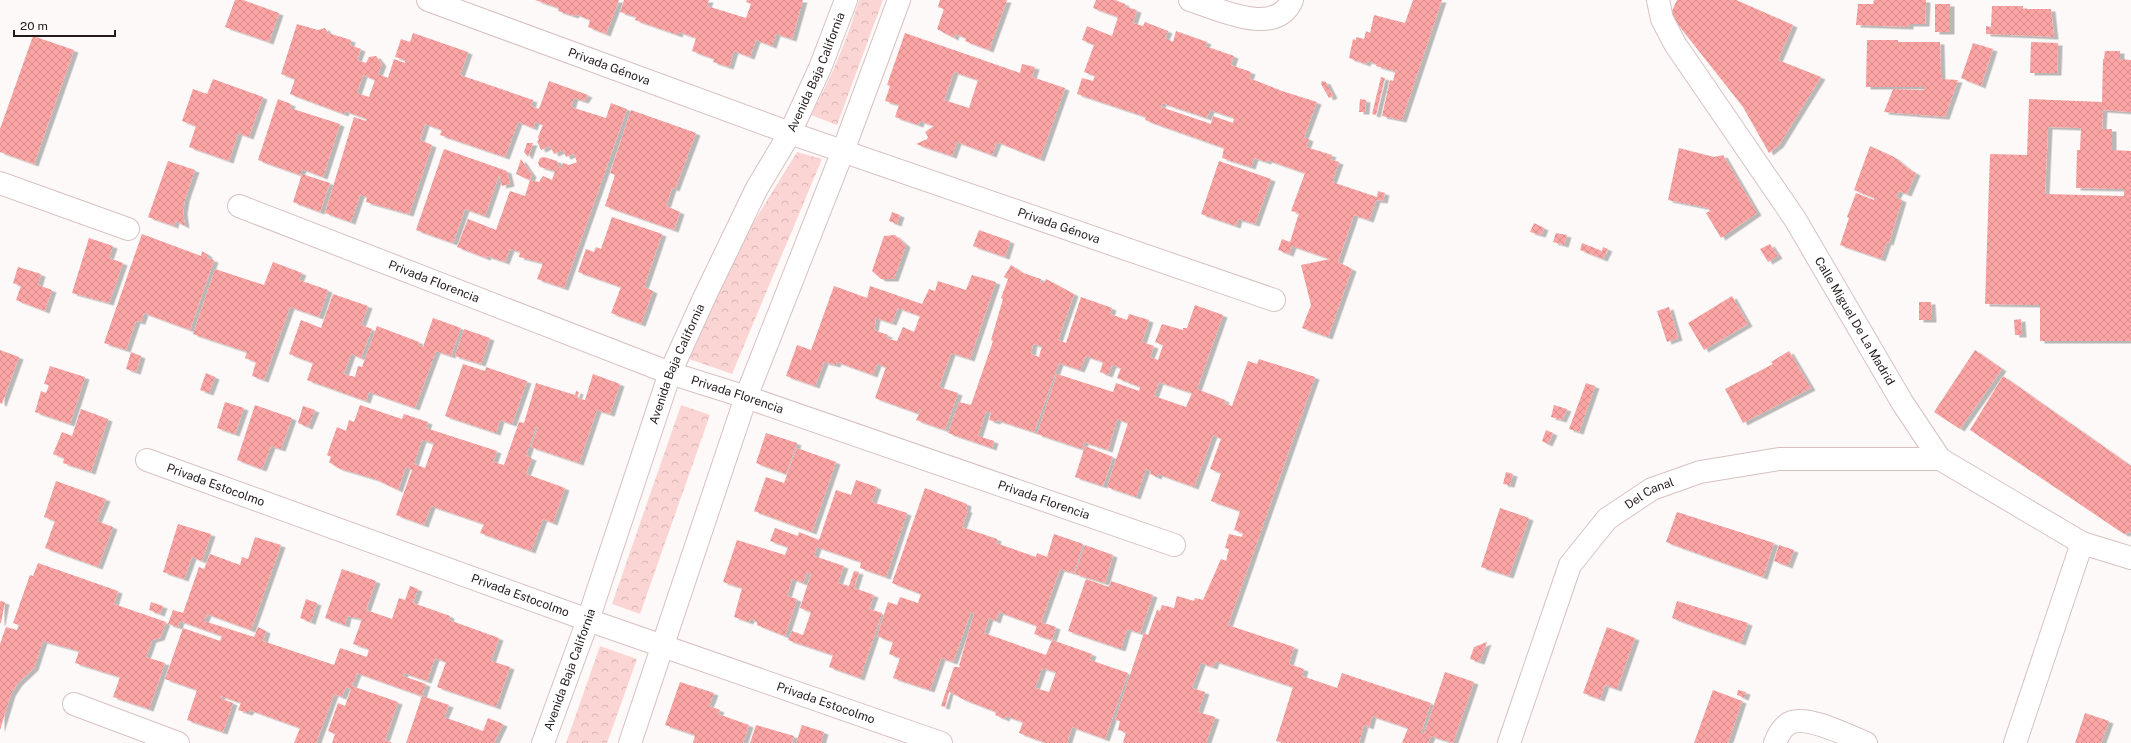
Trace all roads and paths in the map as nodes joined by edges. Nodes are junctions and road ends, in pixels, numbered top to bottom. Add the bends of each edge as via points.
1 (428, 0) edge
2 (846, 0) edge
3 (899, 0) edge
4 (1190, 0) edge
5 (1292, 0) edge
6 (1658, 0) edge
7 (790, 133) junction
8 (843, 151) junction
9 (0, 184) edge
10 (239, 206) dead end
11 (128, 228) dead end
12 (1274, 300) dead end
13 (670, 373) junction
14 (746, 397) junction
15 (1940, 459) junction
16 (147, 460) dead end
17 (2082, 543) junction
18 (1174, 545) dead end
19 (2131, 558) edge
20 (588, 620) junction
21 (664, 646) junction
22 (74, 704) dead end
23 (178, 743) edge
24 (543, 743) edge
25 (630, 743) edge
26 (940, 743) edge
27 (1509, 743) edge
28 (1775, 743) edge
29 (1866, 743) edge
30 (2015, 743) edge

1 - 7 street, Privada Génova
2 - 7 street, Avenida Baja California via 820,68
3 - 8 street
4 - 5 street via 1250,19 1273,18 1289,7
6 - 15 street, Calle Miguel De La Madrid via 1662,19 1675,44 1795,219 1902,402
7 - 8 street, Privada Génova
7 - 13 street, Avenida Baja California via 757,188
8 - 12 street, Privada Génova
8 - 14 street
9 - 11 street
10 - 13 street, Privada Florencia
13 - 14 street, Privada Florencia
13 - 20 street, Avenida Baja California
14 - 18 street, Privada Florencia
14 - 21 street
15 - 17 street, Calle Miguel De La Madrid
15 - 27 street, Del Canal via 1779,459 1700,472 1652,489 1607,519 1570,565
16 - 20 street, Privada Estocolmo
17 - 19 street, Calle Miguel De La Madrid
17 - 30 street
20 - 21 street, Privada Estocolmo
20 - 24 street, Avenida Baja California
21 - 25 street
21 - 26 street, Privada Estocolmo
22 - 23 street
28 - 29 street via 1779,732 1791,722 1806,720

